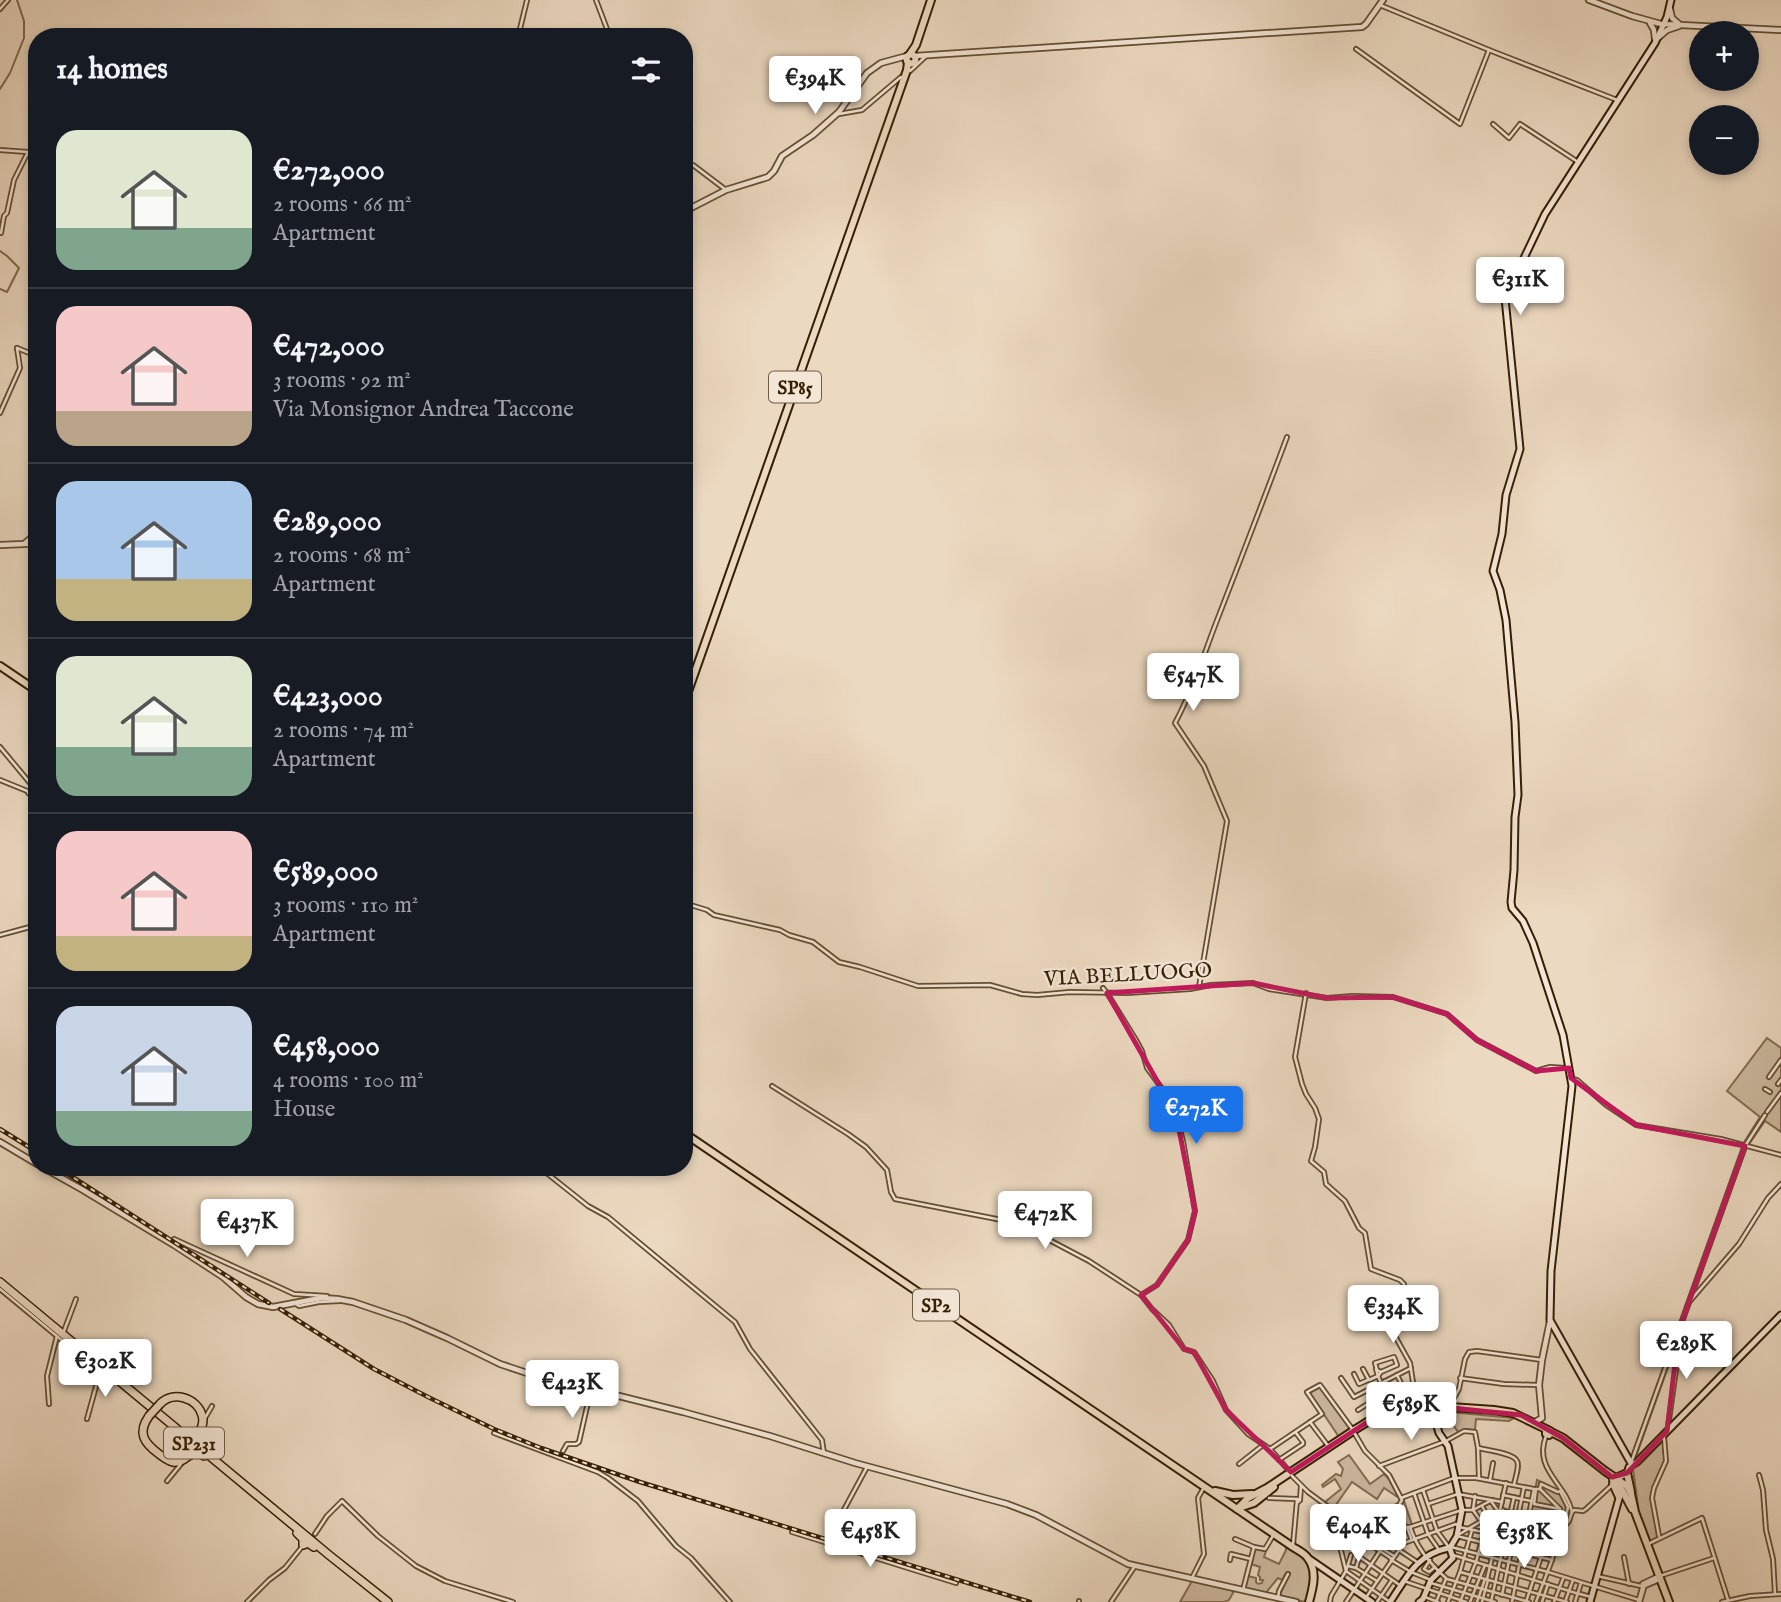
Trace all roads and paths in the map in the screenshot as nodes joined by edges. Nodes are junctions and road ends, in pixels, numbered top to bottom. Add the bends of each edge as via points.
1 (8, 0) edge
2 (527, 0) edge
3 (596, 0) edge
4 (931, 0) edge
5 (1589, 0) edge
6 (1671, 0) edge
7 (1381, 2) edge
8 (0, 9) edge
9 (1670, 9) junction
10 (1652, 22) junction
11 (1664, 25) junction
12 (1680, 25) junction
13 (520, 28) edge
14 (607, 28) edge
15 (1781, 30) edge
16 (1655, 43) junction
17 (1356, 49) dead end
18 (1489, 50) junction
19 (926, 57) junction
20 (911, 59) junction
21 (908, 71) junction
22 (901, 78) dead end
23 (1618, 100) junction
24 (844, 105) junction
25 (847, 112) junction
26 (835, 115) junction
27 (1493, 124) dead end
28 (0, 150) edge
29 (28, 152) joint
30 (1578, 162) junction
31 (693, 165) edge
32 (726, 190) junction
33 (693, 207) edge
34 (1, 233) edge
35 (28, 352) edge
36 (0, 413) edge
37 (1287, 437) dead end
38 (28, 541) edge
39 (24, 544) junction
40 (0, 545) edge
41 (28, 545) edge
42 (0, 666) edge
43 (693, 678) edge
44 (28, 685) edge
45 (0, 747) edge
46 (0, 780) edge
47 (28, 782) edge
48 (28, 793) edge
49 (693, 906) edge
50 (28, 928) edge
51 (0, 935) edge
52 (1199, 987) junction
53 (1103, 988) dead end
54 (1107, 992) junction
55 (1306, 993) junction
56 (1781, 1059) edge
57 (1569, 1068) junction
58 (1769, 1077) dead end
59 (1571, 1079) junction
60 (1781, 1080) edge
61 (1778, 1084) dead end
62 (772, 1086) dead end
63 (1765, 1089) dead end
64 (1770, 1091) dead end
65 (1781, 1093) edge
66 (693, 1139) edge
67 (0, 1142) edge
68 (1745, 1146) junction
69 (1781, 1155) edge
70 (28, 1159) edge
71 (58, 1176) edge
72 (551, 1176) edge
73 (1781, 1184) edge
74 (174, 1239) dead end
75 (0, 1284) edge
76 (294, 1294) junction
77 (1141, 1295) junction
78 (321, 1297) junction
79 (76, 1300) dead end
80 (346, 1300) junction
81 (1688, 1304) junction
82 (1781, 1315) edge
83 (1550, 1320) junction
84 (1679, 1330) junction
85 (64, 1331) junction
86 (57, 1336) junction
87 (70, 1340) junction
88 (1542, 1360) junction
89 (1411, 1368) junction
90 (1363, 1369) dead end
91 (1376, 1369) junction
92 (100, 1372) junction
93 (1381, 1372) junction
94 (1354, 1374) dead end
95 (1397, 1375) junction
96 (1378, 1376) junction
97 (113, 1378) junction
98 (1341, 1378) dead end
99 (1460, 1378) junction
100 (1368, 1380) junction
101 (1383, 1382) junction
102 (1539, 1385) junction
103 (1373, 1387) junction
104 (591, 1389) junction
105 (50, 1404) dead end
106 (1422, 1405) junction
107 (1449, 1407) junction
108 (1434, 1409) junction
109 (154, 1410) junction
110 (1358, 1410) dead end
111 (204, 1415) junction
112 (164, 1418) junction
113 (1542, 1418) junction
114 (87, 1419) dead end
115 (1310, 1422) junction
116 (1535, 1422) junction
117 (1296, 1432) junction
118 (1354, 1432) junction
119 (1547, 1432) junction
120 (1666, 1432) junction
121 (495, 1433) dead end
122 (183, 1438) junction
123 (1446, 1441) junction
124 (1263, 1445) junction
125 (1329, 1447) junction
126 (1478, 1448) junction
127 (1270, 1449) junction
128 (562, 1451) dead end
129 (204, 1452) junction
130 (824, 1454) junction
131 (1279, 1460) junction
132 (210, 1461) junction
133 (1493, 1463) dead end
134 (177, 1464) junction
135 (1239, 1464) dead end
136 (867, 1467) junction
137 (1380, 1467) junction
138 (1630, 1468) junction
139 (1291, 1474) junction
140 (1759, 1475) dead end
141 (1454, 1478) junction
142 (1479, 1479) junction
143 (1490, 1480) junction
144 (167, 1481) dead end
145 (1506, 1483) junction
146 (1514, 1485) junction
147 (1202, 1486) junction
148 (1301, 1486) junction
149 (1524, 1487) junction
150 (1617, 1488) junction
151 (1423, 1490) junction
152 (1308, 1492) junction
153 (1541, 1492) junction
154 (1414, 1493) junction
155 (1254, 1494) junction
156 (1301, 1494) junction
157 (1458, 1494) junction
158 (1631, 1494) junction
159 (1269, 1495) junction
160 (1503, 1495) junction
161 (1475, 1496) junction
162 (1514, 1497) junction
163 (1401, 1498) junction
164 (1522, 1499) junction
165 (1298, 1500) junction
166 (1492, 1500) junction
167 (1502, 1502) junction
168 (1532, 1502) junction
169 (1428, 1504) junction
170 (1482, 1506) junction
171 (1237, 1509) junction
172 (1560, 1509) junction
173 (1462, 1510) junction
174 (1473, 1510) junction
175 (1500, 1511) junction
176 (1511, 1512) junction
177 (1572, 1512) junction
178 (1519, 1513) junction
179 (1529, 1515) junction
180 (281, 1517) junction
181 (1488, 1517) junction
182 (1250, 1518) junction
183 (1433, 1519) junction
184 (1481, 1521) junction
185 (1423, 1522) junction
186 (1459, 1527) junction
187 (1470, 1529) junction
188 (1558, 1529) junction
189 (1437, 1531) junction
190 (792, 1532) dead end
191 (1484, 1532) junction
192 (315, 1534) junction
193 (1274, 1534) junction
194 (1428, 1534) junction
195 (1498, 1535) junction
196 (1457, 1536) junction
197 (1659, 1536) dead end
198 (1506, 1537) junction
199 (1557, 1537) junction
200 (1235, 1539) dead end
201 (1413, 1539) junction
202 (1469, 1539) junction
203 (1514, 1539) junction
204 (1524, 1540) junction
205 (1338, 1541) junction
206 (1369, 1542) junction
207 (1482, 1542) junction
208 (826, 1543) junction
209 (1648, 1544) junction
210 (303, 1545) junction
211 (1496, 1546) junction
212 (1547, 1546) junction
213 (1254, 1547) junction
214 (1293, 1547) junction
215 (1450, 1548) junction
216 (1503, 1548) junction
217 (1556, 1548) junction
218 (1381, 1549) junction
219 (1399, 1550) junction
220 (1438, 1550) junction
221 (1466, 1550) junction
222 (1511, 1550) junction
223 (1604, 1550) junction
224 (1612, 1550) dead end
225 (1360, 1551) dead end
226 (1521, 1552) junction
227 (1479, 1553) junction
228 (1351, 1555) dead end
229 (329, 1556) junction
230 (1493, 1557) junction
231 (1392, 1558) junction
232 (1428, 1558) junction
233 (1464, 1558) junction
234 (1541, 1558) junction
235 (1624, 1558) dead end
236 (1714, 1558) junction
237 (1251, 1559) junction
238 (1361, 1559) dead end
239 (1230, 1560) dead end
240 (1501, 1560) junction
241 (1552, 1560) junction
242 (1476, 1562) junction
243 (1509, 1562) junction
244 (1418, 1563) junction
245 (1519, 1564) junction
246 (1371, 1565) junction
247 (1485, 1565) junction
248 (1136, 1566) junction
249 (1348, 1566) junction
250 (1490, 1566) junction
251 (1316, 1568) junction
252 (1356, 1568) junction
253 (1437, 1569) junction
254 (1499, 1569) junction
255 (1537, 1569) junction
256 (1346, 1571) junction
257 (1507, 1571) junction
258 (1411, 1572) junction
259 (1460, 1572) junction
260 (1548, 1572) junction
261 (1366, 1573) junction
262 (1383, 1573) junction
263 (1288, 1574) dead end
264 (1517, 1574) junction
265 (1471, 1575) junction
266 (1597, 1576) junction
267 (1480, 1577) junction
268 (1659, 1577) junction
269 (1192, 1578) junction
270 (1563, 1578) junction
271 (1447, 1579) junction
272 (1487, 1579) junction
273 (1340, 1580) junction
274 (1392, 1580) junction
275 (1533, 1580) junction
276 (1573, 1580) junction
277 (1360, 1581) junction
278 (1377, 1581) junction
279 (1456, 1581) junction
280 (1496, 1582) junction
281 (956, 1583) dead end
282 (1546, 1583) junction
283 (1581, 1583) junction
284 (1403, 1584) junction
285 (1429, 1584) junction
286 (1504, 1584) junction
287 (1629, 1584) junction
288 (1467, 1585) junction
289 (1643, 1586) junction
290 (1443, 1587) junction
291 (1476, 1587) junction
292 (1514, 1587) junction
293 (1594, 1587) junction
294 (1559, 1588) junction
295 (1372, 1589) junction
296 (1243, 1590) junction
297 (1354, 1590) junction
298 (1453, 1590) junction
299 (1483, 1590) junction
300 (1605, 1590) junction
301 (1530, 1591) junction
302 (1569, 1591) junction
303 (1493, 1592) junction
304 (1464, 1593) junction
305 (1440, 1594) junction
306 (1539, 1594) junction
307 (1579, 1594) junction
308 (1775, 1594) junction
309 (1781, 1594) edge
310 (1473, 1595) junction
311 (1502, 1595) junction
312 (1382, 1596) junction
313 (1544, 1596) junction
314 (1450, 1597) junction
315 (1603, 1597) dead end
316 (1278, 1598) junction
317 (1421, 1599) edge
318 (1369, 1600) edge
319 (1480, 1600) edge
320 (1512, 1600) edge
321 (1554, 1600) edge
322 (1591, 1600) edge
323 (1728, 1600) junction
324 (728, 1601) edge
325 (1461, 1601) edge
326 (1639, 1601) edge
327 (247, 1602) edge
328 (386, 1602) edge
329 (513, 1602) edge
330 (1111, 1602) edge
331 (1296, 1602) edge
332 (1309, 1602) edge
333 (1329, 1602) edge
334 (1346, 1602) edge
335 (1390, 1602) edge
336 (1437, 1602) edge
337 (1448, 1602) edge
338 (1468, 1602) edge
339 (1493, 1602) edge
340 (1527, 1602) edge
341 (1536, 1602) edge
342 (1542, 1602) edge
343 (1566, 1602) edge
344 (1575, 1602) edge
345 (1668, 1602) edge
346 (1722, 1602) edge

1 - 8 street
2 - 13 street
3 - 14 street
4 - 20 main road
5 - 10 street
6 - 9 main road
7 - 18 street
7 - 19 street via 1362,27
9 - 10 street
9 - 11 main road
9 - 12 street
10 - 11 street
10 - 16 street
11 - 12 street
11 - 16 main road
12 - 15 street
12 - 16 street via 1667,30
16 - 23 main road
17 - 18 street via 1460,124
18 - 23 street
19 - 20 street
19 - 21 street
20 - 21 main road, SP85
20 - 24 street via 881,63 867,73
21 - 43 main road, SP85
22 - 25 street via 868,107
23 - 30 main road
24 - 25 street
24 - 26 street
25 - 26 street
26 - 32 street via 782,156 768,177
27 - 30 street via 1509,138 1520,124
28 - 29 street
29 - 34 street via 14,180
30 - 57 main road via 1544,216 1505,298 1520,449 1505,497 1493,571 1508,636 1518,772 1511,902 1533,943
31 - 32 street
32 - 33 street
35 - 36 street via 17,348 20,368
37 - 52 street via 1175,723 1205,766 1227,821
38 - 39 street
39 - 40 street
39 - 41 street
42 - 44 main road
45 - 47 street
46 - 48 street
49 - 54 street, VIA BELLUOGO via 780,930 813,942 839,962 918,986 990,985 1037,995
50 - 51 street
52 - 54 street, VIA BELLUOGO
52 - 55 street, VIA BELLUOGO via 1253,983
53 - 54 street
54 - 77 street via 1176,1114 1195,1211 1188,1240 1157,1285
55 - 57 street, VIA BELLUOGO via 1327,998 1393,997 1447,1014 1477,1040 1536,1071
55 - 89 street via 1295,1057 1319,1119 1311,1161 1324,1172 1326,1184 1345,1201 1365,1233 1371,1269 1404,1284 1395,1336
56 - 58 street
57 - 59 main road
59 - 68 street via 1636,1125
59 - 83 main road
60 - 61 street
62 - 77 street via 866,1147 887,1170 895,1199 1017,1223
63 - 64 street
65 - 68 street
66 - 147 main road, SP2
67 - 70 street
68 - 69 street
68 - 81 street
71 - 78 street via 258,1304 273,1307
72 - 130 street via 608,1217 734,1322 822,1440
73 - 81 street via 1740,1244
74 - 76 street
75 - 85 street
75 - 86 street
75 - 87 highway, SP231
75 - 97 highway, SP231
76 - 78 street
76 - 80 street via 299,1306
77 - 124 street via 1184,1349 1194,1352 1226,1410
78 - 80 street
79 - 85 street
80 - 104 street via 406,1320 511,1367
81 - 84 street
82 - 120 main road
83 - 88 street
83 - 138 main road
84 - 120 street
84 - 138 street
85 - 87 street
86 - 92 street
86 - 105 street via 47,1376
87 - 109 highway, SP231
88 - 99 street via 1472,1351 1466,1354
88 - 102 street
89 - 95 street
89 - 106 street
90 - 100 street
91 - 93 street
91 - 93 street via 1377,1361 1394,1357 1397,1365
91 - 96 street
92 - 97 street
92 - 114 street
93 - 96 street
94 - 100 street via 1359,1384
95 - 101 street
95 - 101 street via 1404,1389 1391,1396
96 - 100 street
96 - 101 street
97 - 122 highway, SP231
98 - 103 street via 1354,1397
99 - 102 street
99 - 107 street
101 - 103 street
102 - 113 street
103 - 110 street via 1377,1398
104 - 128 street via 579,1442 567,1444
104 - 130 street
106 - 108 main road
106 - 118 main road via 1388,1409
107 - 108 main road
107 - 116 main road via 1513,1413
108 - 118 main road via 1397,1407
108 - 119 main road via 1514,1415
108 - 123 main road via 1439,1433
109 - 111 highway via 167,1397 176,1396
109 - 112 highway, SP231
109 - 134 highway via 142,1430 145,1442
111 - 112 highway via 195,1431 187,1432
111 - 129 highway via 198,1436
112 - 129 highway, SP231
113 - 116 street
113 - 119 street
115 - 117 street
115 - 118 street via 1322,1414 1307,1392 1320,1385
115 - 125 street
116 - 119 main road
117 - 127 street
117 - 131 street via 1303,1444
118 - 125 main road
118 - 137 street
118 - 139 main road
119 - 150 main road via 1563,1438
119 - 177 street via 1545,1466
120 - 138 main road
120 - 197 street via 1666,1461 1653,1495
121 - 324 street via 608,1478 638,1501
122 - 132 highway, SP231
122 - 134 highway via 188,1447
123 - 126 street via 1472,1431
123 - 137 street
123 - 141 main road
124 - 127 street
124 - 135 street
125 - 139 main road
126 - 142 street
126 - 146 street via 1516,1459
127 - 131 street
129 - 180 highway, SP231
130 - 136 street
131 - 139 street
132 - 134 highway via 196,1453
132 - 180 highway, SP231
133 - 143 street
134 - 144 street
136 - 208 street
136 - 248 street via 1007,1504
137 - 163 street
138 - 150 main road
138 - 150 main road
138 - 158 main road
139 - 148 street
139 - 155 main road
139 - 159 main road
140 - 308 street
141 - 142 street
141 - 151 street
141 - 157 main road
142 - 143 street
143 - 145 street
145 - 146 street
145 - 160 street
146 - 149 street
147 - 155 main road via 1226,1494
147 - 171 main road, SP2
147 - 269 street via 1198,1498 1204,1554
148 - 152 street
148 - 156 street
149 - 164 street
149 - 168 street via 1534,1489
150 - 158 main road
150 - 177 street via 1587,1509
150 - 223 main road
150 - 268 main road via 1630,1505
151 - 154 street
151 - 169 street
152 - 156 street
152 - 205 street via 1331,1509
153 - 168 street via 1536,1489
153 - 172 street
153 - 188 street via 1541,1483 1560,1491 1569,1507
154 - 163 street
154 - 185 street
155 - 171 main road
156 - 165 street
157 - 161 street
157 - 169 street
157 - 173 main road
158 - 209 main road
159 - 165 street
159 - 171 main road
159 - 182 main road
160 - 162 street
160 - 167 street
161 - 166 street
161 - 174 street
162 - 164 street
162 - 176 street
163 - 206 street
164 - 168 street
164 - 178 street
165 - 214 street
166 - 167 street
166 - 170 street
166 - 175 street
167 - 175 street
168 - 172 street
168 - 179 street
169 - 183 street
170 - 174 street
170 - 181 street
171 - 182 main road
172 - 188 street
173 - 174 street
173 - 183 street
173 - 186 main road
174 - 184 street
175 - 176 street
175 - 181 street
175 - 195 street
176 - 178 street
176 - 198 street
177 - 188 street
178 - 179 street
178 - 203 street
179 - 204 street
180 - 192 highway via 307,1534
180 - 210 highway via 302,1537
180 - 229 highway, SP231
181 - 184 street
181 - 191 street
182 - 193 main road
183 - 185 street
183 - 189 street
184 - 187 street
185 - 194 street
185 - 201 street via 1407,1527
186 - 187 street
186 - 189 street
186 - 196 main road
187 - 191 street
187 - 196 street
187 - 202 street
188 - 199 street
189 - 194 street
189 - 215 street
190 - 208 street
191 - 195 street
191 - 207 street
192 - 229 highway
192 - 329 street via 342,1501 416,1566 445,1581
193 - 213 street via 1267,1548
193 - 214 main road
194 - 201 street
194 - 220 street
195 - 198 street
195 - 211 street
196 - 202 street
196 - 215 main road
198 - 203 street
198 - 216 street
199 - 212 street via 1551,1532
199 - 217 street
200 - 213 street
201 - 219 street
201 - 232 street
202 - 207 street
202 - 221 street
203 - 204 street
203 - 222 street
204 - 212 street
204 - 226 street
205 - 206 street via 1365,1548
205 - 256 street
206 - 218 street
207 - 211 street
207 - 227 street
208 - 281 street
209 - 236 street via 1702,1518
209 - 268 main road
210 - 229 highway
210 - 327 street
211 - 216 street
211 - 230 street
212 - 217 street
212 - 234 street
213 - 237 street
214 - 251 main road
215 - 220 main road
215 - 221 street
215 - 233 street
215 - 253 main road via 1453,1558
216 - 222 street
216 - 240 street
217 - 241 street
218 - 231 street
218 - 246 street
219 - 231 street
219 - 244 street
220 - 232 main road
221 - 227 street
221 - 233 street
222 - 226 street
222 - 243 street
223 - 224 street
223 - 266 main road
225 - 252 street
226 - 234 street
226 - 245 street
227 - 230 street
227 - 242 street
228 - 249 street
229 - 328 highway, SP231
230 - 240 street
230 - 250 street
231 - 258 street
231 - 262 street
232 - 244 main road
232 - 253 street
232 - 253 street via 1424,1569
233 - 242 street
233 - 259 street
234 - 241 street
234 - 255 street
235 - 287 street
236 - 268 street
236 - 323 street
237 - 239 street via 1231,1554
237 - 296 street
238 - 246 street
240 - 243 street
240 - 254 street
241 - 260 street
242 - 247 street
242 - 265 street
243 - 245 street
243 - 257 street
244 - 258 main road
245 - 255 street
245 - 264 street
246 - 261 street
246 - 262 street
247 - 250 street
247 - 267 street
248 - 269 street
248 - 330 street
249 - 252 street
249 - 256 street
250 - 254 street
250 - 272 street
251 - 273 main road
251 - 332 main road
252 - 261 street
253 - 271 street
253 - 285 main road
254 - 257 street
254 - 280 street
255 - 260 street
255 - 275 street
256 - 273 street
256 - 277 street
257 - 264 street
257 - 286 street
258 - 284 main road
258 - 285 street
259 - 265 street
259 - 279 street
260 - 270 street
260 - 282 street
261 - 277 street
261 - 278 street
262 - 274 street
262 - 278 street
263 - 316 street
264 - 275 street
264 - 292 street
265 - 267 street
265 - 288 street
266 - 287 street
266 - 293 main road
267 - 272 street
267 - 291 street
268 - 289 street
268 - 345 main road
269 - 296 street
270 - 276 street
270 - 294 street
271 - 279 street
271 - 290 street
272 - 280 street
272 - 299 street
273 - 297 main road
273 - 333 street
274 - 284 street
274 - 312 street
275 - 282 street
275 - 301 street
276 - 283 street
276 - 302 street
277 - 295 street
277 - 297 street
278 - 295 street
279 - 288 street
279 - 298 street
280 - 286 street
280 - 303 street
282 - 294 street
282 - 306 street
282 - 313 street
283 - 293 street
283 - 307 street
284 - 285 street
284 - 335 main road
285 - 290 street
285 - 305 street
285 - 317 main road
286 - 292 street
286 - 311 street
287 - 289 street
288 - 291 street
288 - 304 street
289 - 326 street
290 - 298 street
290 - 305 street
291 - 299 street
291 - 310 street
292 - 301 street
292 - 320 street
293 - 300 street
293 - 322 main road
294 - 302 street
294 - 321 street
295 - 312 street
295 - 318 street
296 - 316 street
297 - 318 main road
297 - 334 street
298 - 304 street
298 - 314 street
299 - 303 street
299 - 319 street
300 - 315 street
300 - 326 street
301 - 306 street
301 - 340 street
302 - 307 street
302 - 343 street
303 - 311 street
303 - 339 street
304 - 310 street
304 - 325 street
305 - 314 street
305 - 336 street
306 - 313 street
306 - 341 street
307 - 322 street
307 - 344 street
308 - 309 street
308 - 323 street
310 - 319 street
310 - 338 street
311 - 320 street
312 - 318 street
312 - 335 street
313 - 321 street
313 - 342 street
314 - 325 street
314 - 337 street
316 - 331 street
317 - 336 street
319 - 339 street
320 - 340 street
321 - 343 street
323 - 346 street
325 - 338 street

